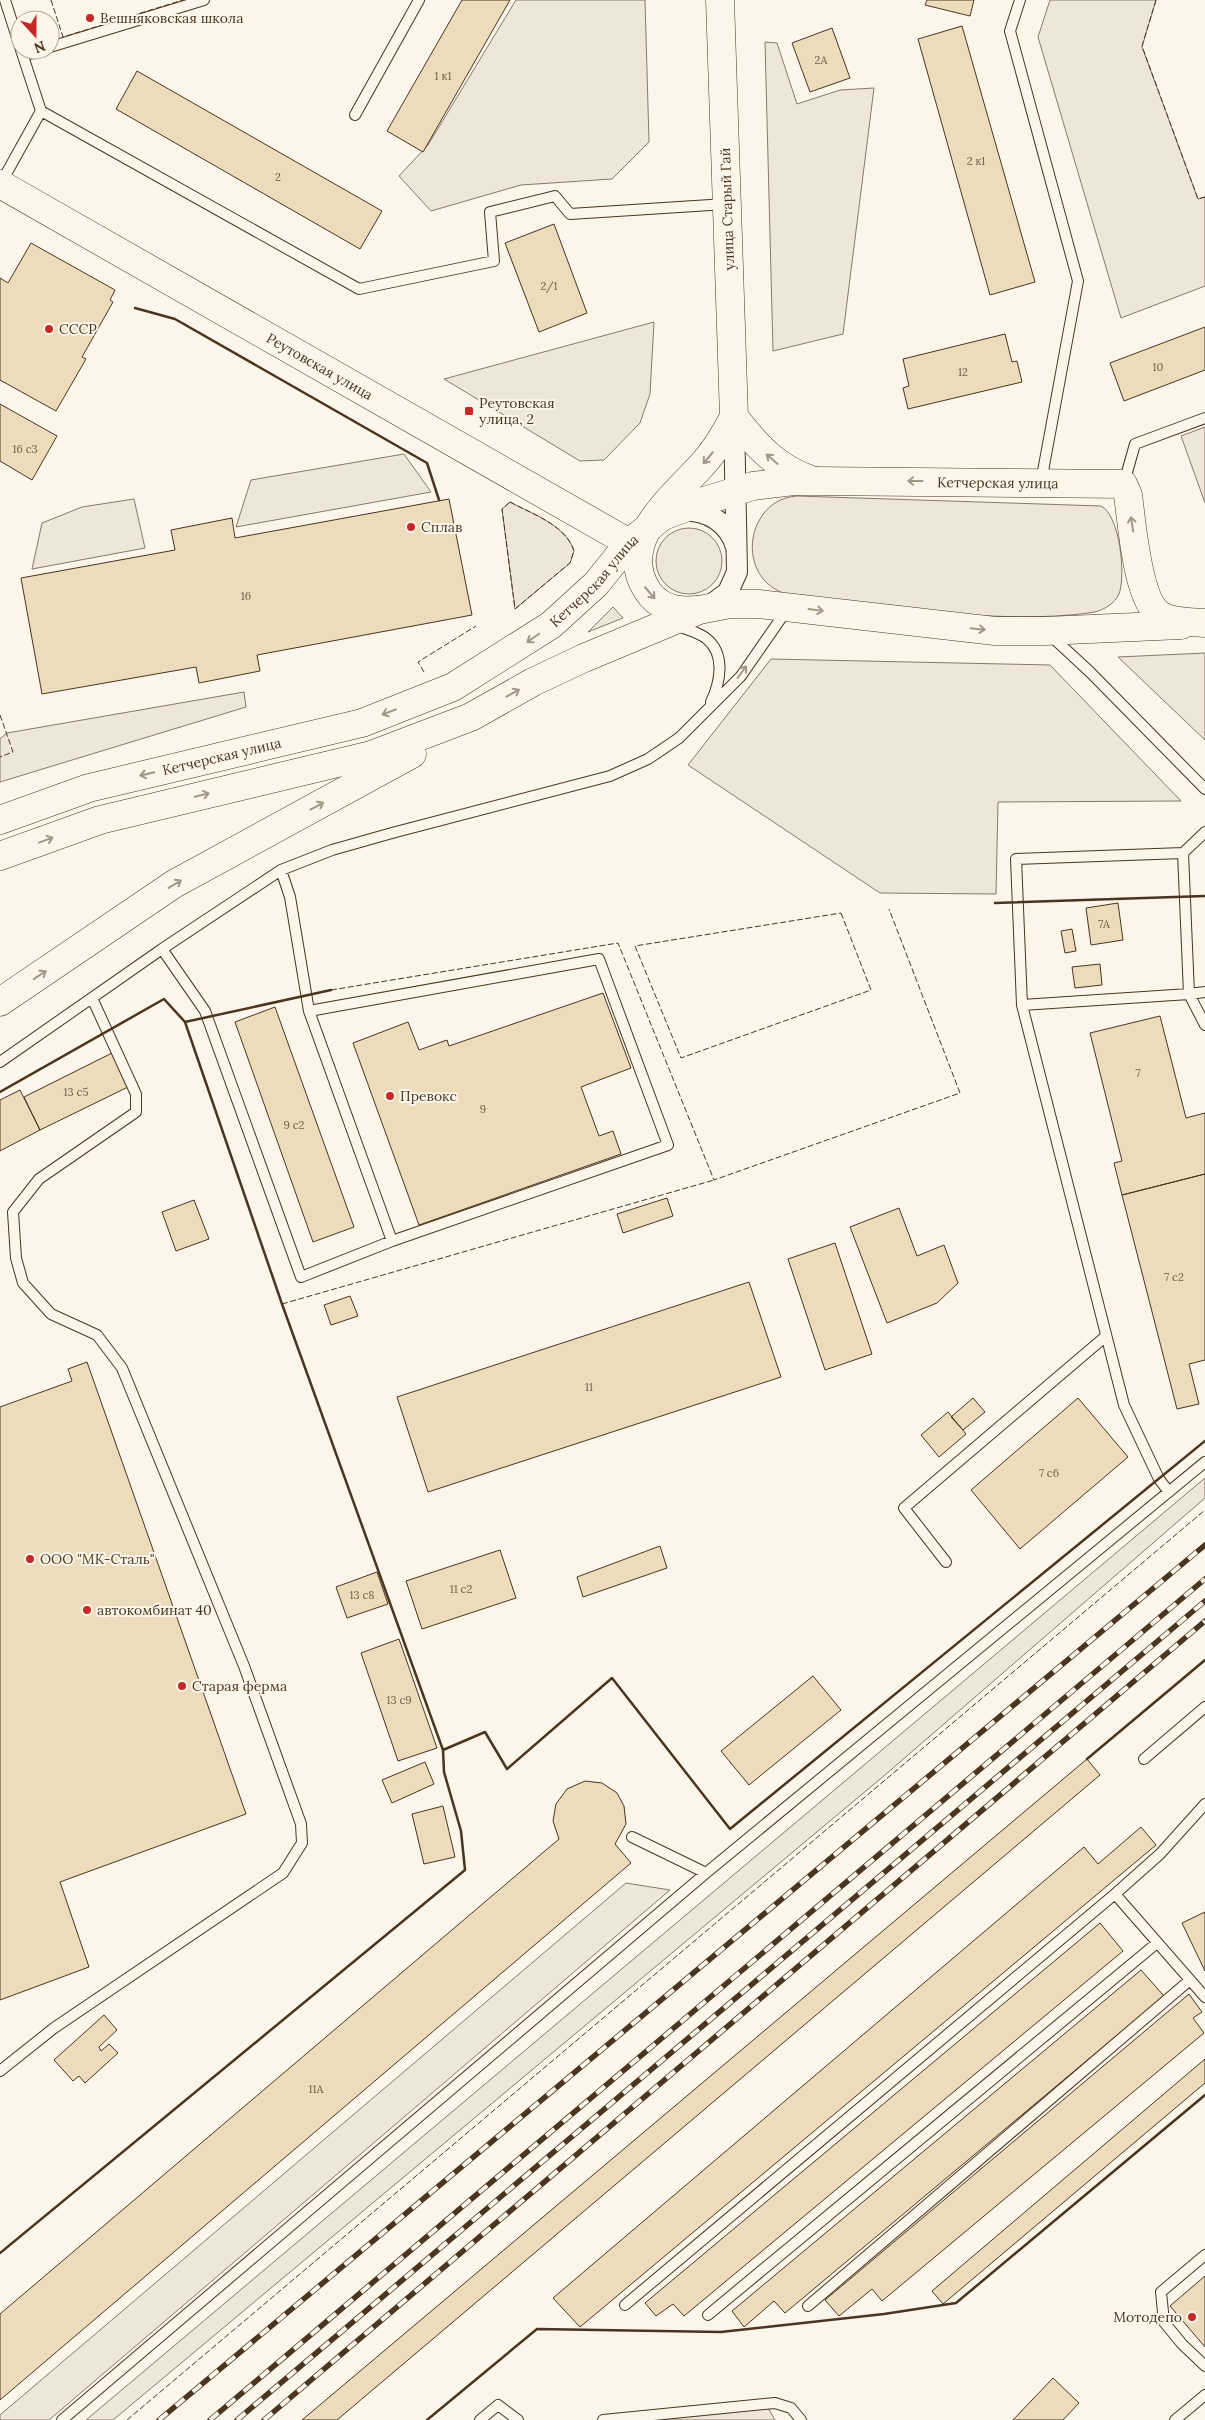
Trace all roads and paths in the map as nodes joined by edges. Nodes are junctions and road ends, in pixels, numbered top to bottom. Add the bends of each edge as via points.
1 (5, 0) edge
2 (204, 0) edge
3 (419, 0) edge
4 (720, 0) edge
5 (1020, 0) edge
6 (10, 16) edge
7 (60, 44) edge
8 (24, 60) edge
9 (41, 111) junction
10 (355, 115) dead end
11 (0, 184) edge
12 (727, 204) junction
13 (734, 418) junction
14 (1205, 418) edge
15 (815, 481) junction
16 (1041, 482) junction
17 (1123, 484) junction
18 (736, 490) junction
19 (676, 512) junction
20 (640, 539) junction
21 (738, 561) junction
22 (1140, 572) junction
23 (789, 607) junction
24 (699, 610) junction
25 (669, 622) junction
26 (1205, 624) edge
27 (1091, 629) junction
28 (1045, 631) junction
29 (709, 708) junction
30 (471, 717) junction
31 (1205, 789) edge
32 (0, 820) edge
33 (1205, 832) edge
34 (1183, 853) junction
35 (0, 856) edge
36 (281, 870) junction
37 (162, 949) junction
38 (1205, 992) edge
39 (1189, 994) junction
40 (92, 998) junction
41 (0, 1002) edge
42 (1022, 1006) junction
43 (309, 1011) junction
44 (1205, 1025) edge
45 (0, 1062) edge
46 (392, 1242) junction
47 (1106, 1336) junction
48 (1205, 1462) edge
49 (1169, 1492) junction
50 (946, 1562) dead end
51 (1205, 1707) edge
52 (1144, 1759) dead end
53 (1205, 1804) edge
54 (632, 1837) dead end
55 (706, 1873) junction
56 (1115, 1894) junction
57 (1158, 1943) junction
58 (1190, 1980) junction
59 (1205, 1997) edge
60 (0, 2071) edge
61 (1205, 2255) edge
62 (625, 2305) dead end
63 (808, 2306) dead end
64 (708, 2315) dead end
65 (1205, 2366) edge
66 (1205, 2395) edge
67 (62, 2420) edge
68 (480, 2420) edge
69 (518, 2420) edge
70 (603, 2420) edge
71 (801, 2420) edge
72 (1175, 2420) edge

1 - 6 lane
2 - 7 lane
3 - 10 lane
4 - 12 main road, улица Старый Гай
5 - 16 lane via 1010,31 1078,281
8 - 9 lane
9 - 11 lane
9 - 12 lane via 359,289 494,260 490,212 555,196 570,214
11 - 20 main road, Реутовская улица
12 - 13 main road, улица Старый Гай
15 -> 13 main road via 790,472 777,463 753,442
13 - 18 street, улица Старый Гай
13 -> 20 main road via 713,452 678,489
14 - 17 lane via 1135,444
16 -> 15 main road, Кетчерская улица
15 - 18 main road, Кетчерская улица via 770,483
16 - 17 main road, Кетчерская улица
22 -> 17 main road via 1128,495
18 - 19 main road, Кетчерская улица
18 - 21 street, улица Старый Гай
19 - 20 main road, Кетчерская улица via 663,516
19 - 21 street, улица Старый Гай via 692,510 704,513 723,524 734,541
20 -> 24 main road via 637,565 648,593 670,608
20 -> 32 main road, Кетчерская улица via 551,625 453,687 362,723 89,788
21 - 24 street, улица Старый Гай via 734,582 728,592 713,605
22 - 26 main road via 1147,597 1160,616
22 - 27 main road via 1139,591 1130,609 1114,622
23 - 24 main road via 744,604
23 -> 28 main road via 995,631
29 -> 23 lane via 740,676
24 - 25 main road
25 - 29 lane via 706,638 713,646 720,675
30 -> 25 main road via 550,674
26 - 27 main road
27 - 28 main road
28 - 31 lane
29 - 36 lane via 664,749 624,770 568,788 392,832
35 -> 30 main road via 100,820 371,755
41 -> 30 main road via 174,884 402,760
33 - 34 lane
34 - 39 lane
34 - 42 lane via 1016,858
36 - 37 lane
36 - 43 lane via 290,897
37 - 40 lane
37 - 46 lane via 206,1011 301,1277
38 - 39 lane
39 - 42 lane
39 - 44 lane
40 - 45 lane
40 - 60 lane via 136,1094 136,1112 39,1179 13,1212 16,1258 23,1283 51,1314 97,1335 122,1368 244,1666 301,1824 302,1843 283,1873 54,2028
42 - 47 lane
43 - 46 lane
43 - 46 lane via 599,959 668,1145
47 - 49 lane via 1124,1405 1159,1479
47 - 50 lane via 904,1508
48 - 49 lane
49 - 55 lane
51 - 52 lane
53 - 56 lane via 1160,1854
54 - 55 lane
55 - 67 lane
56 - 57 lane
56 - 62 lane
57 - 58 lane
57 - 64 lane
58 - 59 lane
58 - 63 lane
61 - 65 lane via 1161,2292 1164,2322
66 - 72 lane
68 - 69 lane via 498,2405
70 - 71 lane via 775,2403 791,2408

